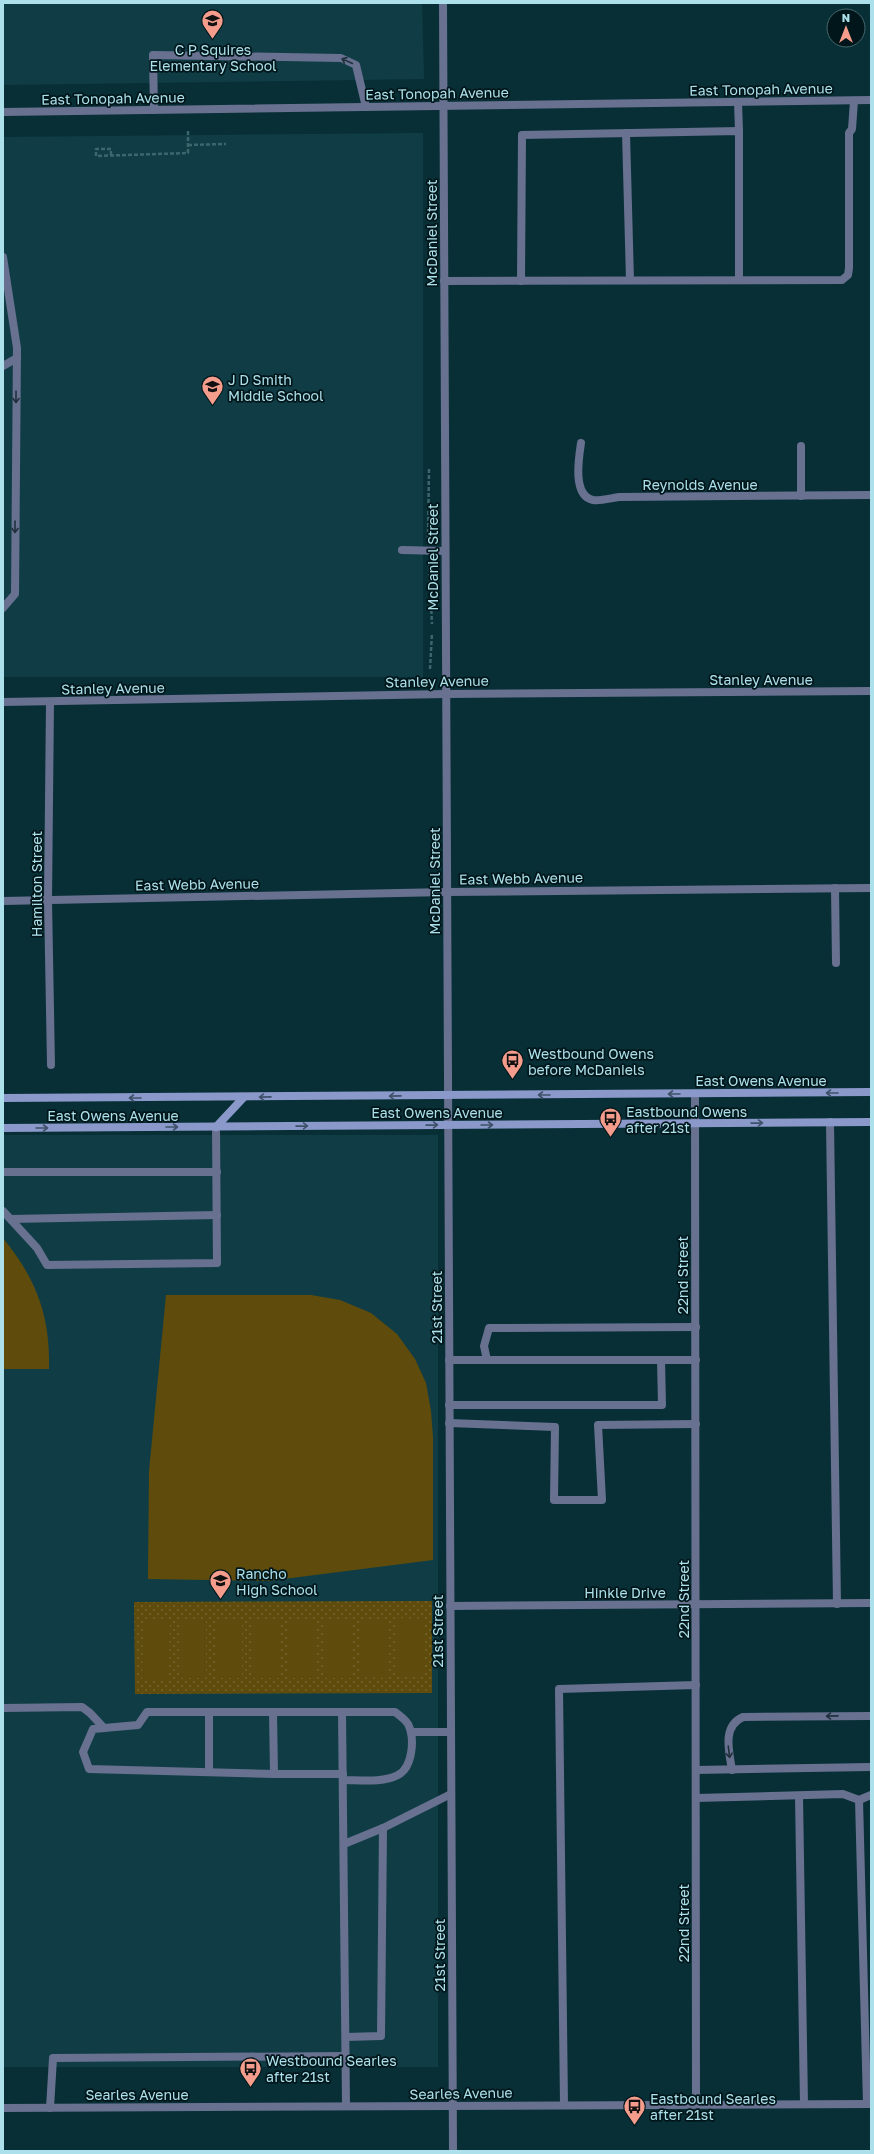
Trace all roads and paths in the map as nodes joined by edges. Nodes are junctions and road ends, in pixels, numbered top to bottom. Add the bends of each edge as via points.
1 (443, 3) edge
2 (871, 100) edge
3 (854, 101) junction
4 (738, 102) junction
5 (443, 106) junction
6 (366, 107) junction
7 (154, 110) junction
8 (3, 112) edge
9 (188, 129) dead end
10 (739, 131) junction
11 (626, 133) junction
12 (188, 144) junction
13 (226, 144) dead end
14 (111, 155) junction
15 (3, 257) edge
16 (630, 280) junction
17 (739, 280) junction
18 (444, 281) junction
19 (521, 281) junction
20 (16, 358) junction
21 (3, 366) edge
22 (581, 443) dead end
23 (801, 446) dead end
24 (429, 469) dead end
25 (801, 496) junction
26 (871, 496) edge
27 (402, 550) dead end
28 (428, 551) junction
29 (445, 551) junction
30 (3, 608) edge
31 (430, 669) dead end
32 (871, 691) edge
33 (446, 694) junction
34 (3, 702) edge
35 (50, 702) junction
36 (835, 888) junction
37 (871, 888) edge
38 (447, 892) junction
39 (48, 900) junction
40 (3, 901) edge
41 (836, 963) dead end
42 (51, 1065) dead end
43 (871, 1092) edge
44 (695, 1094) junction
45 (448, 1095) junction
46 (244, 1097) junction
47 (3, 1098) edge
48 (448, 1112) joint
49 (830, 1122) junction
50 (871, 1122) edge
51 (695, 1123) junction
52 (448, 1125) junction
53 (216, 1127) junction
54 (3, 1128) edge
55 (3, 1172) edge
56 (217, 1172) junction
57 (3, 1211) edge
58 (217, 1215) junction
59 (11, 1218) junction
60 (696, 1327) junction
61 (449, 1360) junction
62 (487, 1360) junction
63 (660, 1360) junction
64 (696, 1360) junction
65 (449, 1405) junction
66 (449, 1423) junction
67 (696, 1424) junction
68 (871, 1603) edge
69 (696, 1604) junction
70 (837, 1604) junction
71 (450, 1606) junction
72 (696, 1685) junction
73 (3, 1708) edge
74 (209, 1712) junction
75 (273, 1712) junction
76 (342, 1712) junction
77 (871, 1716) edge
78 (104, 1728) junction
79 (411, 1732) junction
80 (451, 1732) junction
81 (871, 1767) edge
82 (696, 1770) junction
83 (732, 1770) junction
84 (209, 1772) junction
85 (274, 1774) junction
86 (343, 1777) junction
87 (451, 1794) junction
88 (871, 1795) edge
89 (799, 1796) junction
90 (696, 1798) junction
91 (860, 1800) junction
92 (383, 1828) junction
93 (344, 1844) junction
94 (346, 2037) junction
95 (346, 2056) junction
96 (564, 2104) junction
97 (696, 2104) junction
98 (804, 2104) junction
99 (869, 2104) edge
100 (346, 2106) junction
101 (452, 2106) junction
102 (3, 2108) edge
103 (50, 2108) junction
104 (453, 2151) edge

1 - 5 street, McDaniel Street
2 - 3 street, East Tonopah Avenue
3 - 4 street, East Tonopah Avenue
3 - 17 street via 852,129 849,133 848,275 842,280
4 - 5 street, East Tonopah Avenue
4 - 10 street
5 - 6 street, East Tonopah Avenue
5 - 18 street, McDaniel Street
6 - 7 street, East Tonopah Avenue
6 -> 7 street via 356,65 341,58 153,55
7 - 8 street, East Tonopah Avenue
9 - 12 path
10 - 11 street
10 - 17 street
11 - 16 street
11 - 19 street via 522,135
12 - 13 path
12 - 14 path via 188,153
14 - 14 path via 96,156 96,149 111,149
15 - 20 street
16 - 17 street
16 - 19 street
18 - 19 street
18 - 29 street, McDaniel Street
20 - 21 street
20 -> 30 street via 14,594
22 - 25 street, Reynolds Avenue via 578,470 580,486 585,495 593,500 619,497
23 - 25 street
24 - 28 path
25 - 26 street, Reynolds Avenue
27 - 28 street
28 - 29 street
28 - 31 path via 432,628
29 - 33 street, McDaniel Street
32 - 33 street, Stanley Avenue
33 - 35 street, Stanley Avenue
33 - 38 street, McDaniel Street
34 - 35 street, Stanley Avenue
35 - 39 street, Hamilton Street
36 - 37 street, East Webb Avenue
36 - 38 street, East Webb Avenue
36 - 41 street
38 - 39 street, East Webb Avenue
38 - 45 street, McDaniel Street
39 - 40 street, East Webb Avenue
39 - 42 street, Hamilton Street
43 -> 44 main road, East Owens Avenue
44 -> 45 main road, East Owens Avenue
44 - 51 street, 22nd Street
45 -> 46 main road, East Owens Avenue
45 - 48 street, McDaniel Street
46 -> 47 main road, East Owens Avenue
46 - 53 main road
48 - 52 street, 21st Street
49 - 50 main road, East Owens Avenue
51 -> 49 main road, East Owens Avenue
49 - 70 street
52 -> 51 main road, East Owens Avenue
51 - 60 street, 22nd Street
53 -> 52 main road, East Owens Avenue
52 - 61 street, 21st Street
54 -> 53 main road, East Owens Avenue
53 - 56 street
55 - 56 street
56 - 58 street
57 - 59 street
58 - 59 street
58 - 59 street via 217,1263 47,1265 37,1248
60 - 62 street via 489,1328 484,1346
60 - 64 street, 22nd Street
61 - 62 street
61 - 65 street, 21st Street
62 - 63 street
63 - 64 street
63 - 65 street via 662,1405
64 - 67 street, 22nd Street
65 - 66 street, 21st Street
66 - 67 street via 555,1427 554,1500 602,1500 598,1425
66 - 71 street, 21st Street
67 - 69 street, 22nd Street
68 - 70 street, Hinkle Drive
69 - 70 street, Hinkle Drive
69 - 71 street, Hinkle Drive
69 - 72 street, 22nd Street
71 - 80 street, 21st Street
72 - 82 street, 22nd Street
72 - 96 street via 559,1689
73 - 78 street via 82,1707
74 - 75 street
74 - 78 street via 147,1712 138,1725
74 - 84 street
75 - 76 street
75 - 85 street
76 - 79 street via 395,1712 407,1722
76 - 86 street
77 -> 83 street via 743,1717 731,1727 728,1737
78 - 84 street via 93,1729 83,1752 89,1769
79 - 80 street
79 - 86 street via 411,1758 399,1775 384,1779
80 - 87 street, 21st Street
81 - 83 street
82 - 83 street
82 - 90 street, 22nd Street
84 - 85 street
85 - 86 street
86 - 93 street
87 - 92 street
87 - 101 street, 21st Street
88 - 91 street
89 - 90 street
89 - 91 street via 843,1794
89 - 98 street
90 - 97 street, 22nd Street
91 - 99 street
92 - 93 street
92 - 94 street via 381,2036
93 - 94 street
94 - 95 street
95 - 100 street
95 - 103 street via 53,2058
96 - 97 street, Searles Avenue
96 - 101 street, Searles Avenue
97 - 98 street, Searles Avenue
98 - 99 street, Searles Avenue
100 - 101 street, Searles Avenue
100 - 103 street, Searles Avenue
101 - 104 street, 21st Street
102 - 103 street, Searles Avenue

